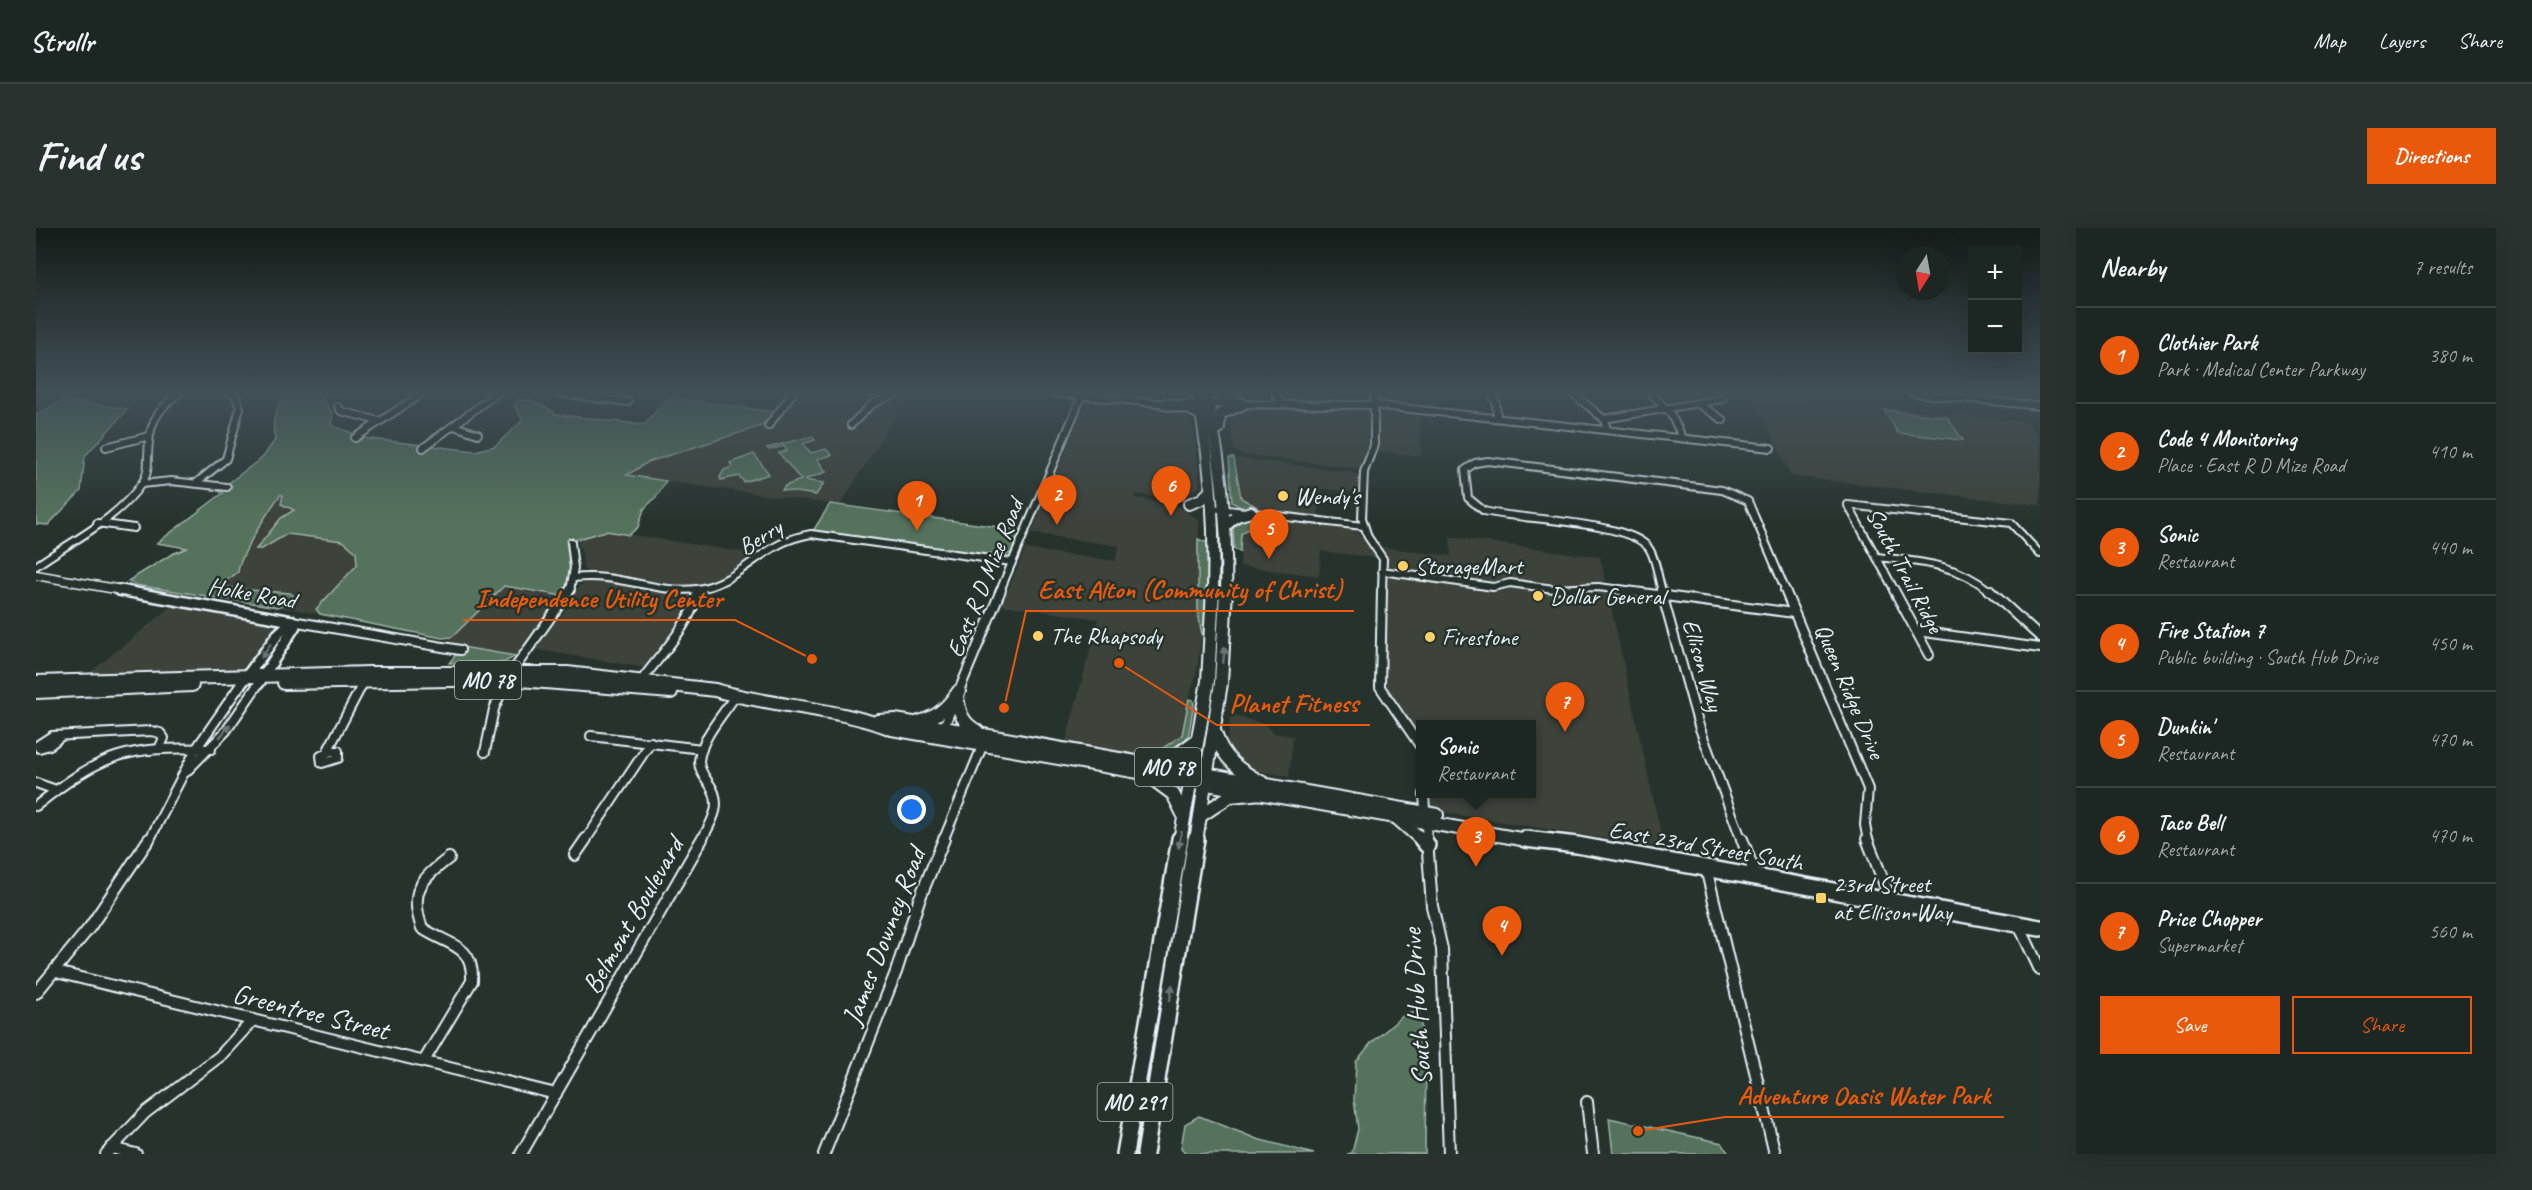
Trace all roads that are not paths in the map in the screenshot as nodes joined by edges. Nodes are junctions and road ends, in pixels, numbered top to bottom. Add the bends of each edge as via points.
1 (149, 436) joint
2 (232, 436) edge
3 (358, 436) edge
4 (440, 436) edge
5 (1065, 436) edge
6 (1206, 436) edge
7 (1215, 436) edge
8 (1218, 436) edge
9 (1374, 436) edge
10 (1666, 436) edge
11 (355, 438) dead end
12 (1683, 438) joint
13 (1217, 441) junction
14 (106, 447) dead end
15 (1771, 447) dead end
16 (423, 448) dead end
17 (1475, 463) joint
18 (196, 483) junction
19 (141, 484) junction
20 (227, 487) dead end
21 (1210, 491) junction
22 (1189, 504) dead end
23 (1211, 508) junction
24 (1224, 509) junction
25 (1251, 512) junction
26 (98, 523) junction
27 (1225, 526) junction
28 (1363, 526) junction
29 (134, 528) dead end
30 (572, 542) dead end
31 (2040, 554) edge
32 (1877, 557) junction
33 (1012, 562) junction
34 (36, 566) edge
35 (1382, 571) junction
36 (36, 575) edge
37 (574, 578) junction
38 (697, 589) junction
39 (1661, 594) junction
40 (1794, 613) junction
41 (292, 621) junction
42 (1917, 631) junction
43 (2040, 637) edge
44 (2040, 648) edge
45 (460, 650) dead end
46 (1929, 655) dead end
47 (510, 675) junction
48 (253, 679) junction
49 (642, 680) junction
50 (36, 682) edge
51 (363, 683) junction
52 (36, 692) edge
53 (958, 693) junction
54 (735, 696) junction
55 (871, 721) junction
56 (911, 723) junction
57 (1214, 728) junction
58 (942, 732) junction
59 (61, 736) dead end
60 (591, 736) dead end
61 (1416, 738) edge
62 (984, 740) junction
63 (1197, 740) junction
64 (651, 742) junction
65 (159, 749) junction
66 (196, 749) junction
67 (210, 749) junction
68 (702, 749) junction
69 (327, 752) dead end
70 (485, 752) dead end
71 (1144, 768) junction
72 (185, 773) junction
73 (1191, 776) junction
74 (1206, 778) junction
75 (36, 783) edge
76 (1262, 788) junction
77 (56, 790) junction
78 (1424, 798) edge
79 (36, 806) edge
80 (1192, 817) junction
81 (1395, 817) junction
82 (1425, 818) junction
83 (1427, 845) junction
84 (575, 855) dead end
85 (449, 858) dead end
86 (1706, 868) junction
87 (1756, 877) junction
88 (1891, 901) junction
89 (2019, 924) junction
90 (2040, 928) edge
91 (2040, 970) edge
92 (56, 972) junction
93 (36, 993) edge
94 (253, 1020) junction
95 (423, 1061) junction
96 (556, 1094) junction
97 (1587, 1102) dead end
98 (108, 1151) edge
99 (136, 1154) edge
100 (521, 1154) edge
101 (824, 1154) edge
102 (1125, 1154) edge
103 (1145, 1154) edge
104 (1449, 1154) edge
105 (1593, 1154) edge
106 (1775, 1154) edge

1 - 14 street
1 - 19 street via 148,470
2 - 18 street via 226,459
3 - 11 street
4 - 16 street
5 - 33 street, East R D Mize Road
6 - 21 main road, MO 291
7 - 13 main road, MO 291
8 - 13 main road
9 - 28 street via 1364,472
10 - 12 street
12 - 15 street
13 - 24 main road, MO 291
17 - 39 street, Ellison Way via 1465,470 1468,498 1473,504 1500,515 1628,533 1650,549
17 - 40 street, Queen Ridge Drive via 1488,461 1722,490 1748,501
18 - 19 street
18 - 20 street
19 - 26 street
21 - 22 main road
21 - 23 main road, MO 291
23 - 24 street
23 - 63 main road, MO 291 via 1212,627 1208,681
24 - 25 street
24 - 27 main road, MO 291
25 - 27 main road via 1237,516
25 - 28 street
26 - 29 street
26 - 34 street
57 -> 27 main road, MO 291 via 1225,642
28 - 35 street via 1380,551
30 - 37 street
31 - 32 street, South Trail Ridge via 2011,524 1848,505
32 - 42 street, South Trail Ridge
32 - 43 street via 1949,567 1965,574
33 - 38 street, Berry via 819,534 800,535 773,546 731,579
33 - 53 street, East R D Mize Road
35 - 39 street via 1494,587 1510,583
35 - 61 street via 1380,687
36 - 41 street, Holke Road
37 - 38 street, Berry via 599,577
37 - 47 street via 560,608
38 - 49 street via 696,603 687,619
39 - 40 street
39 - 87 street, Ellison Way via 1699,726
40 - 88 street, Queen Ridge Drive via 1868,789 1865,831
41 - 45 street, Holke Road
41 -> 48 street via 282,628
41 - 48 street via 296,626
42 - 44 street
42 - 46 street, South Trail Ridge
47 - 48 main road, MO 78
47 - 49 main road, MO 78 via 567,673
47 - 51 main road, MO 78
47 - 54 main road, MO 78
47 - 70 street via 494,710
48 - 50 main road, MO 78
48 - 51 main road, MO 78
48 - 52 main road, MO 78
48 - 66 street
67 -> 48 street via 236,718
49 - 54 main road, MO 78
51 - 69 street
53 - 56 main road via 946,711
53 - 58 street, East R D Mize Road
53 - 62 main road via 960,717
54 - 55 main road, East 23rd Street South / MO 78
54 - 68 street
55 - 56 main road, East 23rd Street South / MO 78
55 - 58 main road, East 23rd Street South / MO 78 via 892,729
56 - 58 main road, East 23rd Street South / MO 78
57 - 74 main road, MO 291
57 - 76 main road via 1225,758
58 - 62 main road, East 23rd Street South / MO 78
59 - 65 street via 151,731 165,738
60 - 64 street
62 - 71 main road, East 23rd Street South / MO 78
62 - 101 street, James Downey Road
63 - 71 main road via 1174,757
63 - 73 main road, MO 291
64 - 68 street
64 - 84 street
65 - 66 street
65 - 77 street via 111,757
66 - 67 street
66 - 72 street
67 - 72 street
68 - 96 street, Belmont Boulevard via 700,768 717,797 715,817
71 - 73 main road, East 23rd Street South / MO 78
71 - 80 main road
72 - 92 street via 150,838
73 - 74 main road, East 23rd Street South / MO 78
73 - 80 main road, MO 291
74 - 76 main road, East 23rd Street South / MO 78
74 - 80 main road, MO 291
75 - 77 street
76 - 80 main road via 1230,796
76 - 81 main road, East 23rd Street South / MO 78
76 - 82 main road, East 23rd Street South / MO 78
77 - 79 street
78 - 82 street, South Hub Drive
80 -> 102 main road, MO 291
103 -> 80 main road, MO 291
81 - 82 main road, East 23rd Street South / MO 78
81 - 83 main road
82 - 83 street, South Hub Drive
82 - 86 main road, East 23rd Street South / MO 78 via 1553,844
83 - 104 street, South Hub Drive via 1432,906 1442,949
85 - 95 street via 422,882 415,899 416,913 422,928 467,953 472,962 472,981
86 - 87 main road, East 23rd Street South / MO 78
86 - 106 street
87 - 88 main road, East 23rd Street South / MO 78
88 - 89 main road, East 23rd Street South / MO 78
89 - 90 main road, East 23rd Street South / MO 78
89 - 91 street
92 - 93 street
92 - 94 street, Greentree Street
94 - 95 street, Greentree Street
94 - 98 street via 220,1056 145,1113
95 - 96 street, Greentree Street
96 - 100 street, Belmont Boulevard
97 - 105 street
98 - 99 street

